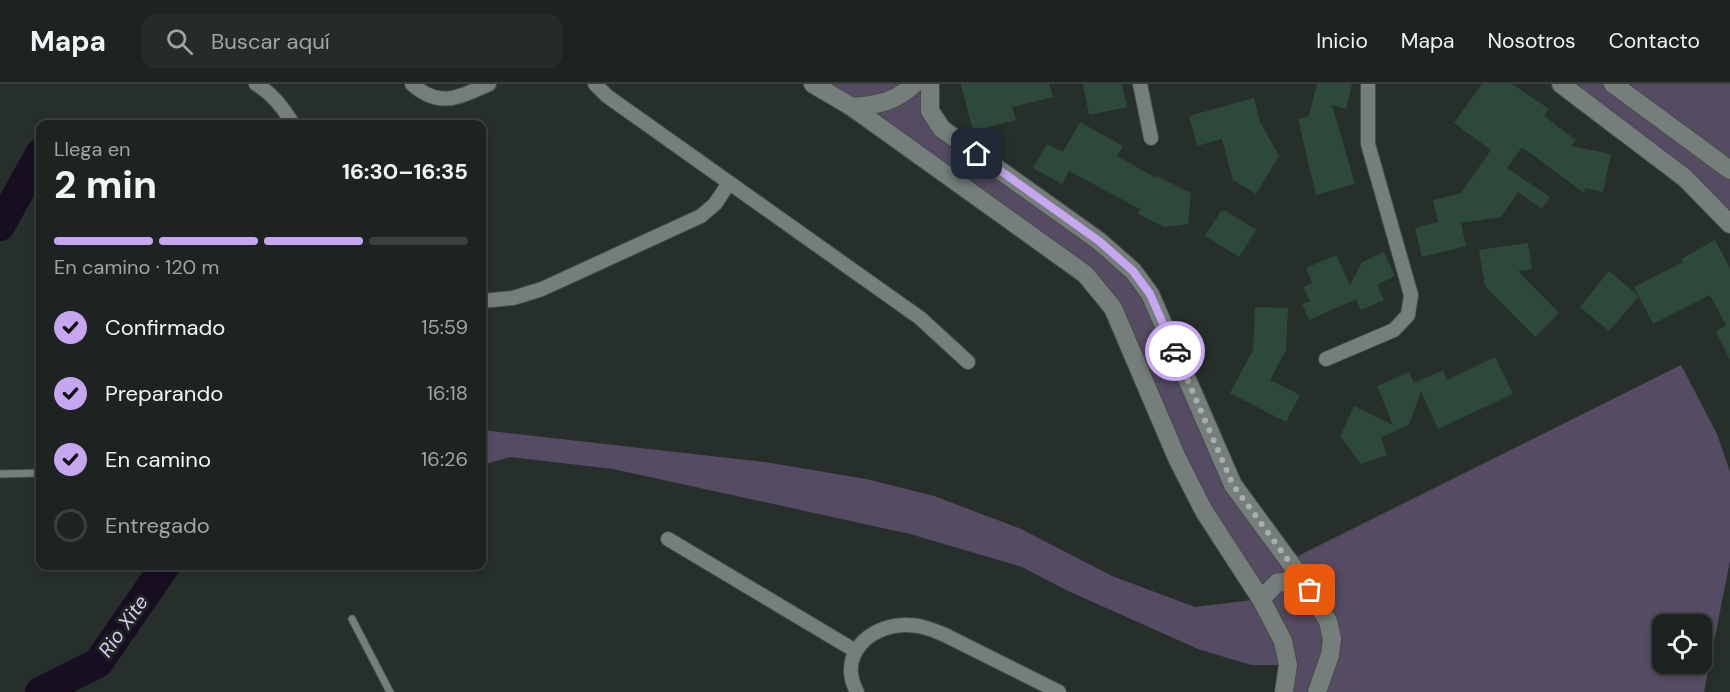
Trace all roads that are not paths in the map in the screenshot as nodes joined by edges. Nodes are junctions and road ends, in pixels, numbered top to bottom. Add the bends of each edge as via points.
1 (256, 84) edge
2 (412, 84) edge
3 (489, 84) edge
4 (595, 84) edge
5 (813, 84) edge
6 (914, 84) edge
7 (930, 84) edge
8 (1140, 84) edge
9 (1368, 84) edge
10 (1561, 84) edge
11 (1613, 84) edge
12 (852, 107) junction
13 (290, 120) edge
14 (1151, 138) dead end
15 (1730, 170) edge
16 (729, 183) junction
17 (1730, 224) edge
18 (486, 301) edge
19 (1326, 359) dead end
20 (968, 362) dead end
21 (36, 472) edge
22 (0, 474) edge
23 (668, 539) dead end
24 (1302, 579) junction
25 (1261, 599) junction
26 (352, 619) dead end
27 (854, 651) junction
28 (390, 692) edge
29 (857, 692) edge
30 (1059, 692) edge
31 (1284, 692) edge
32 (1317, 692) edge

1 - 13 street via 266,90
2 - 3 street via 438,99 454,99
4 - 16 street
5 - 12 street
6 - 12 street via 903,95 879,105
7 - 24 street via 930,111 942,129 1099,241 1133,271 1150,294 1233,485
8 - 14 street
9 - 19 street via 1368,144 1411,295 1408,315 1394,330
10 - 17 street via 1685,178
11 - 15 street
12 - 25 street via 1085,274 1113,308 1204,511
16 - 18 street via 701,216 542,289
16 - 20 street via 920,318
21 - 22 lane
23 - 27 street
24 - 25 street via 1278,583
24 - 32 street via 1328,621 1332,639
25 - 31 street via 1283,641 1288,665
26 - 28 lane
27 - 29 street via 849,667
27 - 30 street via 886,629 906,625 928,628

